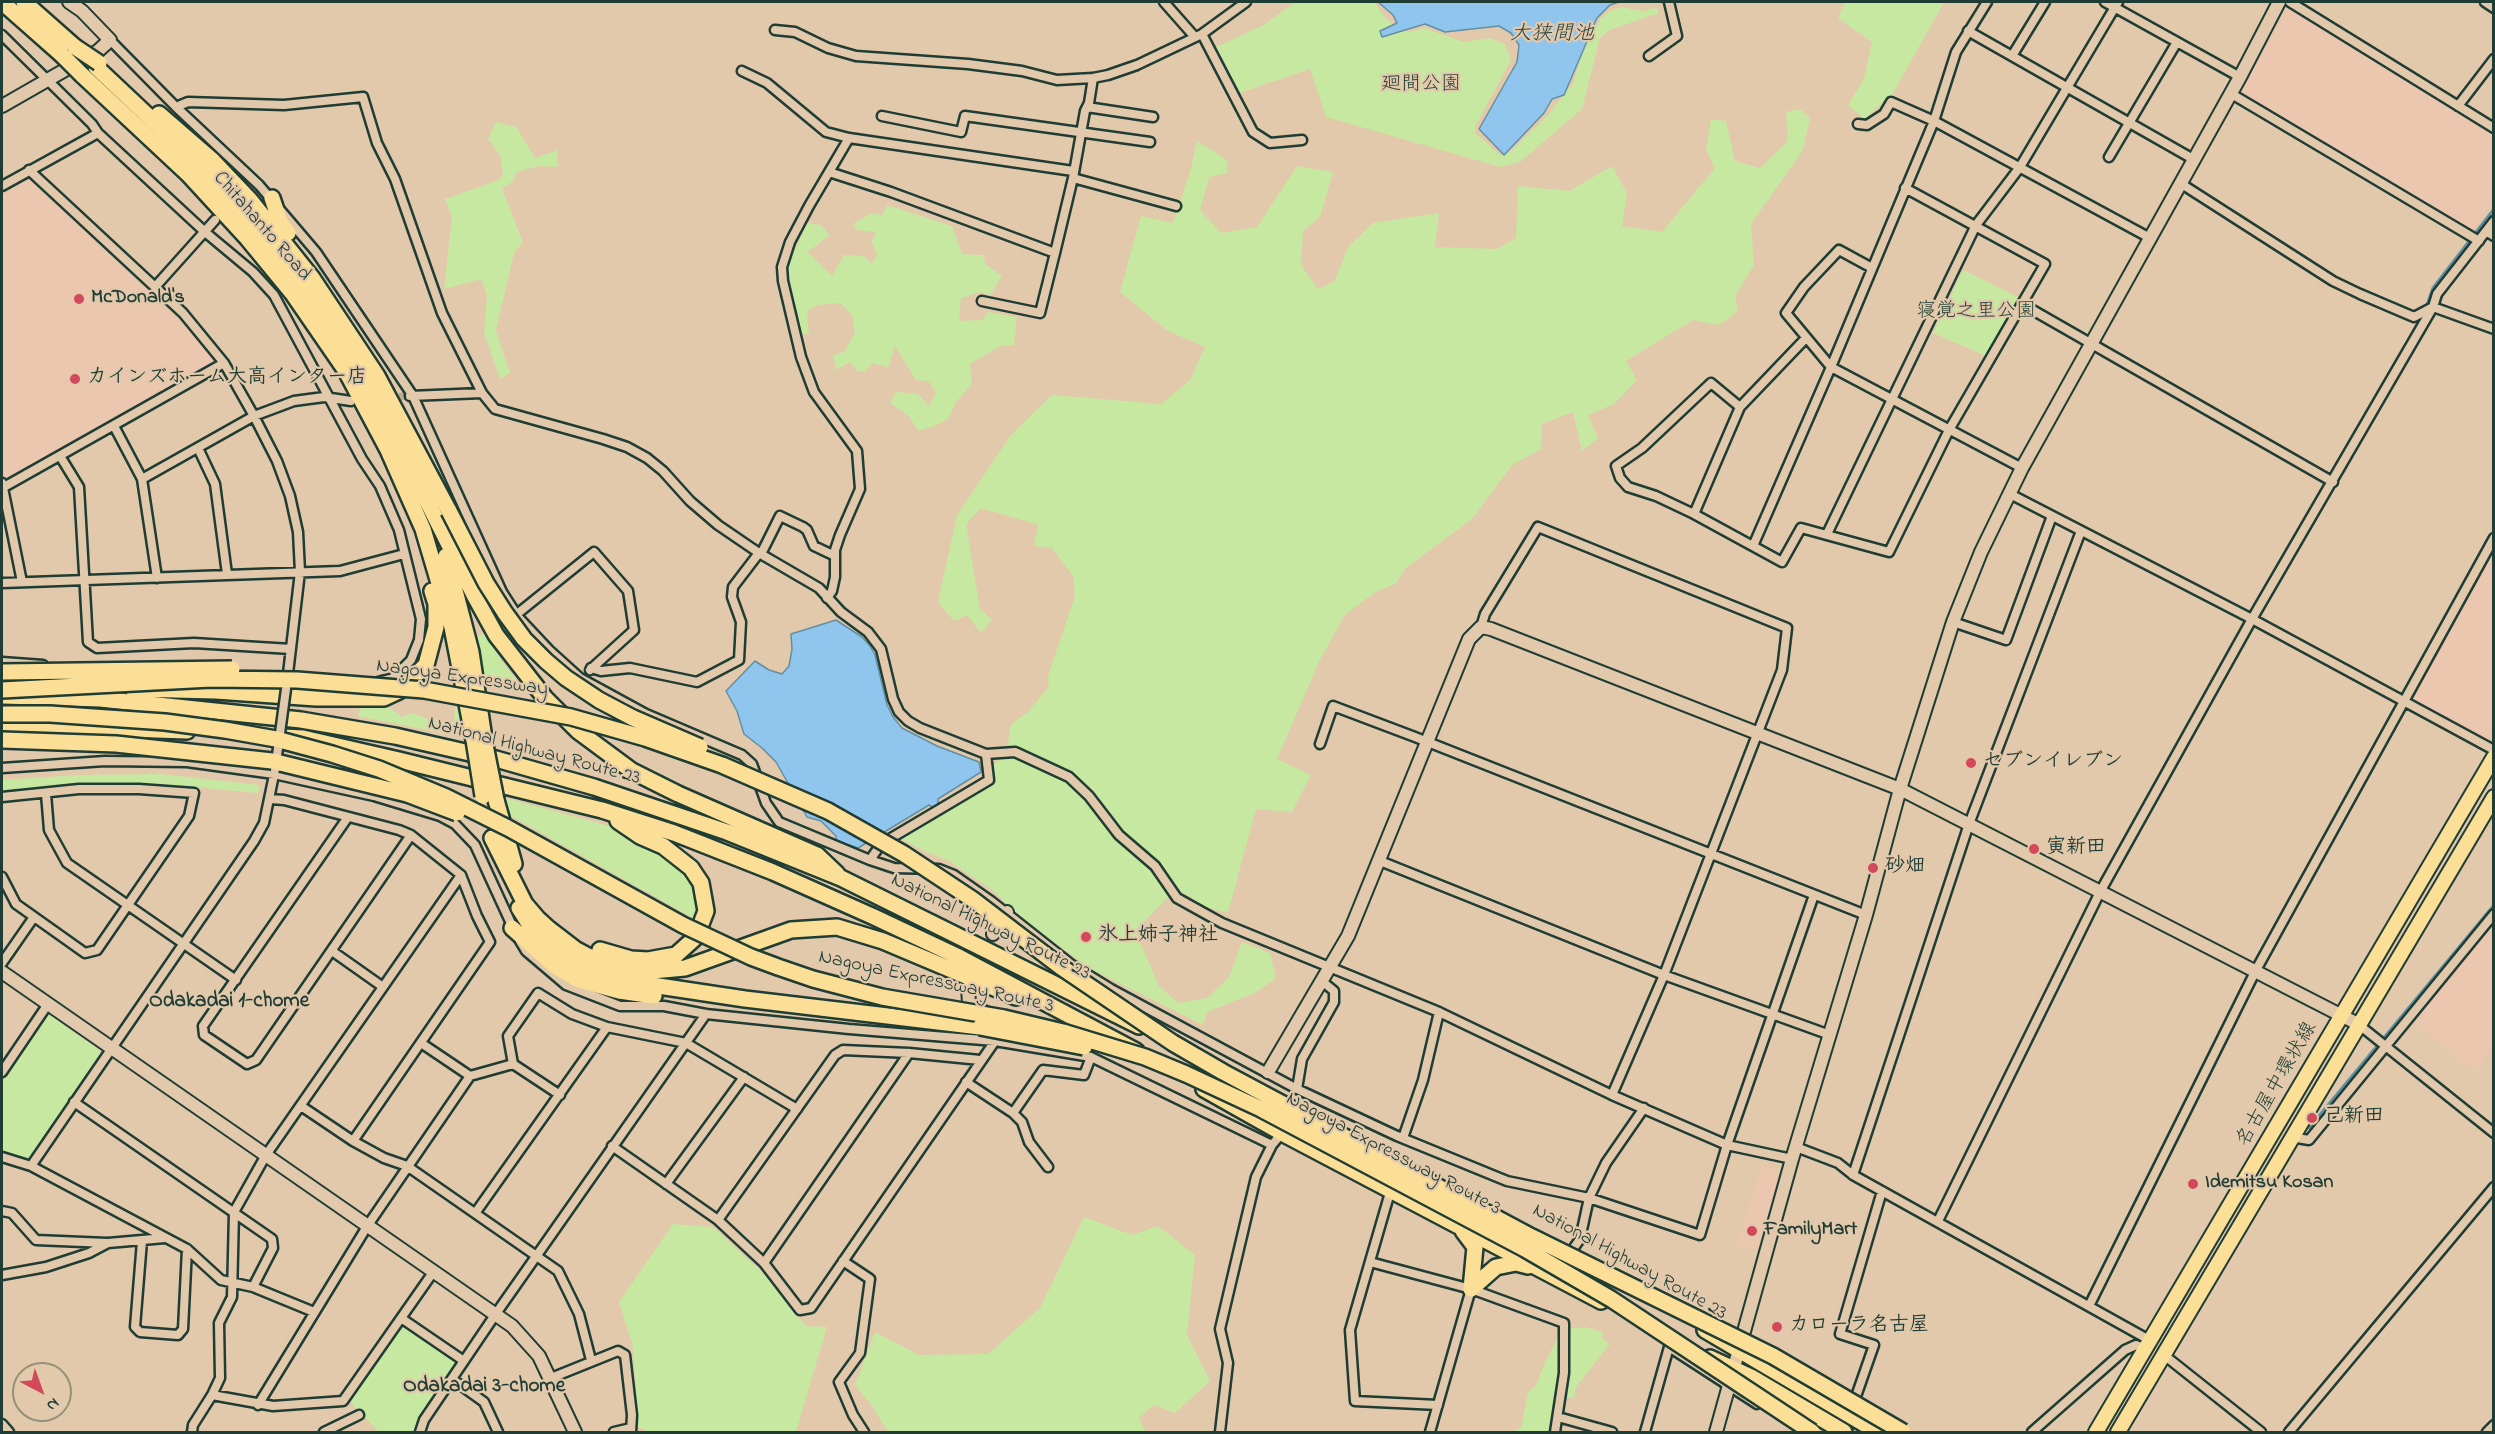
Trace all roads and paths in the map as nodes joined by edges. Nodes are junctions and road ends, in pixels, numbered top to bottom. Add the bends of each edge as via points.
1 (2, 2) edge
2 (24, 2) edge
3 (69, 2) edge
4 (1164, 2) edge
5 (1246, 2) edge
6 (1669, 2) edge
7 (1987, 2) edge
8 (2045, 2) edge
9 (2105, 2) edge
10 (2279, 2) edge
11 (2290, 2) edge
12 (2485, 2) edge
13 (2116, 4) edge
14 (2493, 8) edge
15 (775, 30) dead end
16 (1968, 31) junction
17 (2, 35) edge
18 (1198, 35) junction
19 (110, 40) junction
20 (2177, 42) junction
21 (68, 51) junction
22 (1649, 56) dead end
23 (2012, 56) junction
24 (2493, 59) edge
25 (92, 68) junction
26 (742, 71) dead end
27 (2240, 77) junction
28 (1093, 78) junction
29 (48, 80) junction
30 (2067, 88) junction
31 (2230, 93) junction
32 (2, 106) edge
33 (2458, 106) junction
34 (176, 107) junction
35 (1087, 107) junction
36 (882, 116) dead end
37 (1154, 117) dead end
38 (1934, 121) junction
39 (2129, 123) junction
40 (1858, 124) dead end
41 (2493, 128) edge
42 (1082, 131) junction
43 (98, 133) junction
44 (849, 138) junction
45 (1302, 140) dead end
46 (1150, 142) dead end
47 (2109, 157) dead end
48 (2193, 159) junction
49 (2020, 166) junction
50 (29, 170) junction
51 (829, 172) junction
52 (1073, 175) junction
53 (2180, 183) junction
54 (259, 185) junction
55 (2, 186) edge
56 (1905, 188) junction
57 (251, 191) dead end
58 (272, 198) junction
59 (1176, 206) dead end
60 (215, 220) dead end
61 (2493, 221) edge
62 (1976, 225) junction
63 (205, 232) junction
64 (2490, 233) edge
65 (2150, 238) junction
66 (2479, 241) junction
67 (1055, 253) junction
68 (1872, 268) junction
69 (155, 287) junction
70 (982, 302) dead end
71 (2022, 304) junction
72 (2433, 307) junction
73 (2493, 329) edge
74 (1806, 338) junction
75 (2093, 343) junction
76 (224, 363) junction
77 (1831, 368) junction
78 (482, 393) junction
79 (410, 396) junction
80 (1893, 399) junction
81 (331, 400) junction
82 (351, 400) dead end
83 (1740, 407) junction
84 (254, 416) junction
85 (114, 426) junction
86 (408, 430) junction
87 (1949, 430) junction
88 (198, 448) junction
89 (60, 456) junction
90 (2022, 468) junction
91 (142, 479) junction
92 (2333, 482) junction
93 (3, 485) edge
94 (2010, 494) junction
95 (426, 496) junction
96 (1694, 514) junction
97 (2052, 516) junction
98 (423, 530) junction
99 (2081, 531) junction
100 (1827, 534) junction
101 (2493, 538) edge
102 (1753, 546) junction
103 (404, 554) junction
104 (760, 554) junction
105 (835, 556) junction
106 (300, 572) junction
107 (226, 574) junction
108 (157, 578) junction
109 (83, 581) junction
110 (22, 582) junction
111 (2, 583) edge
112 (827, 598) junction
113 (516, 614) junction
114 (2252, 619) junction
115 (1953, 622) junction
116 (1480, 627) junction
117 (291, 649) junction
118 (2, 662) edge
119 (591, 668) junction
120 (2, 672) edge
121 (580, 678) junction
122 (287, 686) junction
123 (2, 690) edge
124 (424, 690) junction
125 (2, 696) edge
126 (100, 699) junction
127 (2404, 702) junction
128 (2, 714) edge
129 (2, 725) edge
130 (207, 732) junction
131 (1758, 732) junction
132 (2, 740) edge
133 (479, 742) junction
134 (1428, 742) junction
135 (1320, 744) dead end
136 (2, 748) edge
137 (2493, 750) edge
138 (986, 754) junction
139 (2493, 757) edge
140 (4, 768) edge
141 (275, 772) junction
142 (1899, 789) junction
143 (46, 794) junction
144 (2493, 796) edge
145 (2, 797) edge
146 (489, 798) junction
147 (270, 799) junction
148 (602, 810) junction
149 (828, 811) junction
150 (348, 817) junction
151 (1969, 824) junction
152 (411, 835) junction
153 (492, 838) junction
154 (552, 852) junction
155 (1711, 856) junction
156 (870, 860) junction
157 (1380, 861) junction
158 (461, 875) junction
159 (2, 877) edge
160 (841, 878) junction
161 (2100, 892) junction
162 (1814, 895) junction
163 (129, 905) junction
164 (1007, 912) junction
165 (2493, 914) edge
166 (1866, 915) junction
167 (34, 917) junction
168 (512, 928) junction
169 (993, 934) tunnel mouth
170 (183, 944) junction
171 (332, 951) junction
172 (2, 963) edge
173 (1330, 968) junction
174 (2256, 970) junction
175 (2, 972) edge
176 (1664, 975) junction
177 (236, 980) junction
178 (1323, 982) junction
179 (383, 987) junction
180 (968, 988) dead end
181 (742, 1003) junction
182 (48, 1004) junction
183 (1439, 1012) junction
184 (1772, 1012) junction
185 (706, 1014) junction
186 (2342, 1015) junction
187 (2358, 1024) junction
188 (608, 1027) junction
189 (1107, 1034) junction
190 (1830, 1035) junction
191 (995, 1041) junction
192 (2382, 1042) junction
193 (421, 1043) junction
194 (686, 1043) junction
195 (110, 1049) junction
196 (1120, 1049) junction
197 (909, 1053) junction
198 (1091, 1057) junction
199 (980, 1060) junction
200 (513, 1064) junction
201 (2, 1072) edge
202 (1268, 1072) junction
203 (470, 1076) junction
204 (744, 1077) junction
205 (966, 1082) junction
206 (1297, 1089) junction
207 (560, 1095) junction
208 (1612, 1095) junction
209 (74, 1102) junction
210 (301, 1106) junction
211 (1644, 1108) junction
212 (797, 1109) junction
213 (1013, 1113) junction
214 (2493, 1133) edge
215 (2291, 1137) junction
216 (1403, 1138) junction
217 (1277, 1139) junction
218 (353, 1141) junction
219 (1727, 1145) junction
220 (612, 1146) junction
221 (1794, 1153) junction
222 (266, 1155) junction
223 (2, 1157) edge
224 (31, 1166) junction
225 (408, 1166) junction
226 (1048, 1167) dead end
227 (1853, 1175) junction
228 (666, 1184) junction
229 (2493, 1187) edge
230 (1391, 1189) junction
231 (1882, 1191) junction
232 (1589, 1198) junction
233 (2, 1211) edge
234 (234, 1212) junction
235 (476, 1212) junction
236 (1446, 1218) junction
237 (718, 1220) junction
238 (1938, 1221) junction
239 (368, 1225) junction
240 (165, 1238) junction
241 (142, 1241) junction
242 (108, 1243) junction
243 (187, 1249) junction
244 (1571, 1252) junction
245 (537, 1255) junction
246 (843, 1261) junction
247 (1370, 1262) junction
248 (764, 1263) junction
249 (1542, 1270) junction
250 (434, 1271) junction
251 (2, 1275) edge
252 (233, 1284) junction
253 (253, 1287) junction
254 (1471, 1289) junction
255 (2089, 1306) junction
256 (314, 1312) junction
257 (495, 1314) junction
258 (401, 1318) junction
259 (2148, 1345) junction
260 (1740, 1349) junction
261 (2164, 1354) junction
262 (591, 1360) junction
263 (464, 1361) junction
264 (1733, 1370) junction
265 (551, 1378) junction
266 (452, 1379) junction
267 (1730, 1387) junction
268 (213, 1395) junction
269 (258, 1405) junction
270 (1438, 1405) junction
271 (1853, 1406) junction
272 (359, 1415) dead end
273 (1558, 1417) junction
274 (2, 1424) edge
275 (2493, 1425) edge
276 (631, 1430) edge
277 (9, 1432) edge
278 (192, 1432) edge
279 (324, 1432) edge
280 (420, 1432) edge
281 (498, 1432) edge
282 (575, 1432) edge
283 (614, 1432) edge
284 (864, 1432) edge
285 (1220, 1432) edge
286 (1430, 1432) edge
287 (1555, 1432) edge
288 (1612, 1432) edge
289 (1645, 1432) edge
290 (1716, 1432) edge
291 (1801, 1432) edge
292 (1812, 1432) edge
293 (1825, 1432) edge
294 (1844, 1432) edge
295 (1878, 1432) edge
296 (1895, 1432) edge
297 (1903, 1432) edge
298 (2032, 1432) edge
299 (2096, 1432) edge
300 (2118, 1432) edge
301 (2261, 1432) edge
302 (2289, 1432) edge
303 (2487, 1432) edge

1 - 21 highway
2 - 21 highway
3 - 19 street
4 - 18 street
5 - 18 street
6 - 22 street via 1677,36
7 - 16 street
8 - 23 street
9 - 13 street
10 - 27 street
11 - 33 street
12 - 14 street
13 - 20 street
13 - 30 street
15 - 28 street via 795,32 856,56 968,64 1057,80
16 - 23 street
16 - 38 street via 1956,52
17 - 29 street
18 - 28 street via 1137,65
18 - 45 street via 1253,132 1270,143
19 - 29 street
19 - 34 street
20 - 27 street
20 - 39 street
21 - 25 highway, bridge
23 - 30 street
24 - 33 street
25 - 86 highway via 212,160 250,200 351,334
25 - 95 highway, Chitahanto Road via 164,131 287,264 361,371
25 - 98 highway, Chitahanto Road via 247,238 329,344 371,416
26 - 44 street via 767,83 826,132
27 - 31 street
28 - 35 street
29 - 32 street
29 - 43 street
30 - 39 street
30 - 49 street
31 - 48 street
31 - 66 street
33 - 41 street
34 - 54 street
34 - 78 street via 188,102 284,105 363,97 442,313
35 - 37 street
35 - 42 street
36 - 42 street via 961,132 965,116
38 - 40 street via 1891,102 1884,114 1867,125
38 - 49 street
38 - 56 street
39 - 47 street
39 - 48 street
42 - 46 street
42 - 52 street
43 - 50 street
43 - 63 street
44 - 51 street
44 - 52 street
48 - 53 street
49 - 62 street
49 - 65 street
50 - 55 street
50 - 69 street
51 - 67 street
51 - 105 street via 790,242 782,267 786,300 814,392 857,451 860,489
52 - 59 street
52 - 67 street
53 - 65 street
53 - 72 street via 2333,281 2414,317
54 - 57 street
54 - 58 street
56 - 62 street
56 - 68 street
58 - 79 street via 344,290
58 - 86 highway via 280,222 362,332 404,411
60 - 63 street
61 - 64 street
62 - 71 street via 2045,264
62 - 80 street
63 - 69 street
63 - 81 street via 274,295
64 - 66 street
65 - 75 street
66 - 72 street via 2438,294
67 - 70 street via 1040,314
68 - 74 street via 1839,250 1804,287 1786,313
68 - 77 street
69 - 76 street via 202,334
71 - 75 street
71 - 87 street
72 - 73 street
72 - 92 street
74 - 77 street
74 - 83 street
75 - 90 street
75 - 92 street
76 - 84 street
76 - 85 street
77 - 80 street
77 - 102 street
78 - 79 street
78 - 104 street via 495,409 603,439 647,458 718,525
79 - 113 street via 443,459 488,566
80 - 87 street
80 - 100 street
81 - 82 street
81 - 84 street via 324,397 294,401
81 - 103 street via 380,486 399,530
83 - 96 street
83 - 96 street via 1711,383 1642,448 1616,466 1628,487
84 - 88 street
84 - 106 street via 290,496 298,532
85 - 89 street
85 - 91 street
86 - 149 highway, bridge via 505,613 524,639 566,678 633,718 785,785
87 - 90 street
87 - 100 street via 1889,552
88 - 91 street
88 - 107 street via 215,484
89 - 93 street
89 - 109 street via 79,487
90 - 94 street
91 - 108 street
92 - 114 street
93 - 110 street
94 - 97 street
94 - 115 street
95 - 133 highway via 443,544 471,652
95 - 160 highway via 496,634 545,698 578,731 632,771 817,855
96 - 102 street
97 - 99 street
97 - 115 street via 2006,640
98 - 126 highway via 424,567 436,604 436,627 426,665 399,691 384,698 363,699 120,689
98 - 133 highway, Chitahanto Road via 452,627
99 - 114 street
99 - 151 street
100 - 102 street via 1801,528 1782,562
101 - 127 street
103 - 106 street via 340,571
103 - 122 street via 421,619 419,640 411,660 393,678 369,685
104 - 105 street via 780,516 803,527 814,546
104 - 112 street via 819,588
104 - 119 street via 733,587 732,597 741,622 739,660 697,682 630,668
105 - 112 street via 835,577
106 - 107 street
106 - 117 street
107 - 108 street
108 - 109 street
109 - 110 street
109 - 117 street via 88,642 97,648 194,643
110 - 111 street
112 - 138 street via 868,632 881,649 893,699 908,721
113 - 119 street via 594,552 628,591 634,630
113 - 121 street
114 - 127 street
114 - 161 street
115 - 142 street
116 - 131 street
116 - 131 street via 1538,527 1787,628 1782,670
116 - 134 street via 1469,639
117 - 122 street
118 - 122 street via 184,682
119 - 121 street
120 - 124 highway, bridge via 298,672 397,681
121 - 156 street via 646,714 742,755 752,764 766,803 779,822
122 - 141 street, bridge
123 - 124 highway, Nagoya Expressway, bridge via 211,679 297,680
124 - 149 highway, Nagoya Expressway, bridge via 571,717 645,738 731,768
125 - 126 highway, National Highway Route 23
126 - 160 highway, National Highway Route 23 via 301,720 496,759 606,790 727,832
127 - 137 street
127 - 174 street
128 - 154 highway, Nagoya Expressway Route 3, bridge via 165,722 276,739 414,782
129 - 130 highway, National Highway Route 23
130 - 136 highway via 132,733
130 - 148 highway, National Highway Route 23 via 303,738
131 - 142 street
131 - 155 street
132 - 154 highway, bridge via 116,744 272,761 407,794
133 - 146 highway, bridge
134 - 135 street via 1333,706
134 - 155 street
134 - 157 street
138 - 156 street via 989,780 881,844
138 - 173 street via 1015,752 1069,777 1119,836 1155,866 1177,898 1222,923
139 - 186 main road, 名古屋中環状線
140 - 141 street via 105,761 175,762
141 - 147 street
141 - 168 street via 374,796 455,824 476,845
142 - 151 street
142 - 166 street
143 - 145 street
143 - 163 street via 49,830 67,863
143 - 163 street via 79,789 194,793 189,816
144 - 187 main road, 名古屋中環状線
146 - 148 highway via 523,883 557,926 614,955 648,960 676,955 696,937 702,924 706,911 701,883 680,858
146 - 153 highway
147 - 150 street
147 - 170 street via 254,841
148 - 189 highway, National Highway Route 23 via 773,872 959,957
149 - 297 highway, Nagoya Expressway Route 3, bridge via 939,876 1061,968 1223,1072 1532,1237 1773,1356
150 - 152 street
150 - 177 street
151 - 161 street
151 - 227 street
152 - 158 street
152 - 171 street
153 - 181 highway via 498,867 520,911 564,959 612,979
153 - 189 highway via 525,904 537,918 575,949 618,967 652,971 685,968 791,930 837,927 883,941
154 - 196 highway, Nagoya Expressway Route 3, bridge via 683,925 778,967 873,994 1004,1018
155 - 162 street
155 - 176 street
156 - 164 street via 894,868 939,869
157 - 173 street
157 - 176 street
158 - 179 street
158 - 193 street via 490,942
159 - 167 street via 16,904
160 - 244 highway, National Highway Route 23 via 1222,1068
161 - 174 street
161 - 238 street
162 - 166 street
162 - 184 street
163 - 167 street via 97,950 86,953
163 - 170 street
164 - 169 street
164 - 202 street via 1072,965
165 - 192 street
166 - 190 street
167 - 172 street
168 - 181 highway via 556,967 579,980 619,991
168 - 185 street via 526,951 566,985 620,1006 664,1006
170 - 177 street
170 - 195 street
171 - 177 street via 256,1060 247,1064 204,1035 203,1026
171 - 179 street
173 - 178 street
173 - 183 street
174 - 186 street
174 - 255 street
175 - 182 street
176 - 184 street
176 - 208 street
178 - 202 street
178 - 206 street via 1334,991 1334,1002 1302,1059
179 - 210 street
180 - 191 street via 969,1002 1006,1025
181 - 196 highway, bridge via 980,1027 1086,1048
182 - 195 street
182 - 201 street
183 - 208 street
183 - 216 street via 1423,1080
184 - 190 street
184 - 219 street
185 - 191 street
185 - 194 street
186 - 187 street
186 - 259 main road, 名古屋中環状線
187 - 192 street
187 - 215 main road, 名古屋中環状線
188 - 194 street
188 - 200 street via 572,1014 538,993 508,1036
188 - 207 street
189 - 217 highway, National Highway Route 23
190 - 221 street
191 - 198 street
191 - 199 street
192 - 214 street
192 - 215 street via 2308,1140
193 - 203 street
193 - 218 street
194 - 204 street
194 - 220 street
195 - 209 street
195 - 222 street
196 - 292 highway, Nagoya Expressway Route 3, bridge via 1225,1091 1525,1249 1611,1299
197 - 199 street
197 - 212 street via 843,1050 835,1055
197 - 248 street
198 - 213 street via 1084,1076 1043,1070
198 - 217 street
199 - 205 street
200 - 203 street
200 - 207 street
202 - 206 street
203 - 225 street
204 - 212 street
204 - 228 street
205 - 213 street
205 - 246 street
206 - 216 street
207 - 235 street
208 - 211 street
209 - 224 street
209 - 234 street
210 - 218 street
210 - 222 street
211 - 219 street
211 - 232 street via 1605,1163
212 - 237 street
213 - 226 street
215 - 261 main road, 名古屋中環状線
216 - 232 street via 1507,1181
217 - 230 highway, National Highway Route 23
217 - 285 street via 1256,1177 1220,1329 1228,1363
218 - 225 street
219 - 221 street
219 - 232 street via 1700,1235
220 - 228 street
220 - 245 street
221 - 227 street via 1838,1163
221 - 260 street
222 - 234 street
222 - 239 street
223 - 224 street
224 - 240 street
225 - 235 street
225 - 239 street
227 - 231 street
228 - 237 street
229 - 302 street
230 - 236 highway, National Highway Route 23
230 - 247 street
231 - 238 street
231 - 271 street via 1840,1334 1874,1345
232 - 244 street via 1580,1239
233 - 242 street via 12,1214 36,1240
234 - 252 street
234 - 253 street via 272,1239 273,1248
235 - 245 street
236 - 249 highway, National Highway Route 23
236 - 254 highway via 1468,1234 1475,1247
237 - 248 street
238 - 255 street
239 - 250 street
239 - 256 street
240 - 241 street
240 - 243 street
241 - 242 street
241 - 243 street via 135,1327 140,1332 177,1335 183,1329
242 - 251 street via 46,1267
243 - 252 street via 221,1280
244 - 260 highway, National Highway Route 23
245 - 257 street
245 - 262 street via 558,1271 579,1314
246 - 248 street via 811,1308 800,1310
246 - 284 street via 870,1280 860,1353 839,1382
247 - 254 street
247 - 270 street via 1350,1329 1355,1401
249 - 254 highway via 1516,1263 1496,1267
249 - 264 highway, National Highway Route 23
250 - 257 street
250 - 258 street
252 - 253 street
252 - 268 street via 232,1297 219,1323 220,1378
253 - 256 street
254 - 270 street
254 - 273 street via 1564,1323 1564,1373
255 - 259 street
256 - 269 street
257 - 263 street
257 - 265 street via 526,1340
258 - 263 street
258 - 269 street via 343,1401
259 - 298 street via 2125,1350
259 - 299 main road, 名古屋中環状線
260 - 264 street
260 - 271 highway via 1762,1354
260 - 295 highway, National Highway Route 23
261 - 300 main road, 名古屋中環状線
261 - 301 street
262 - 265 street
262 - 276 street via 618,1351 625,1354
263 - 266 street
264 - 267 street
264 - 293 highway via 1745,1382
264 - 294 highway, National Highway Route 23
265 - 282 street
266 - 280 street
266 - 281 street via 484,1402
267 - 289 street via 1669,1347
267 - 290 street
267 - 291 street
268 - 269 street
268 - 278 street
270 - 286 street
271 - 296 highway
272 - 279 street
273 - 287 street
273 - 288 street
274 - 277 street
275 - 303 street
276 - 283 street

